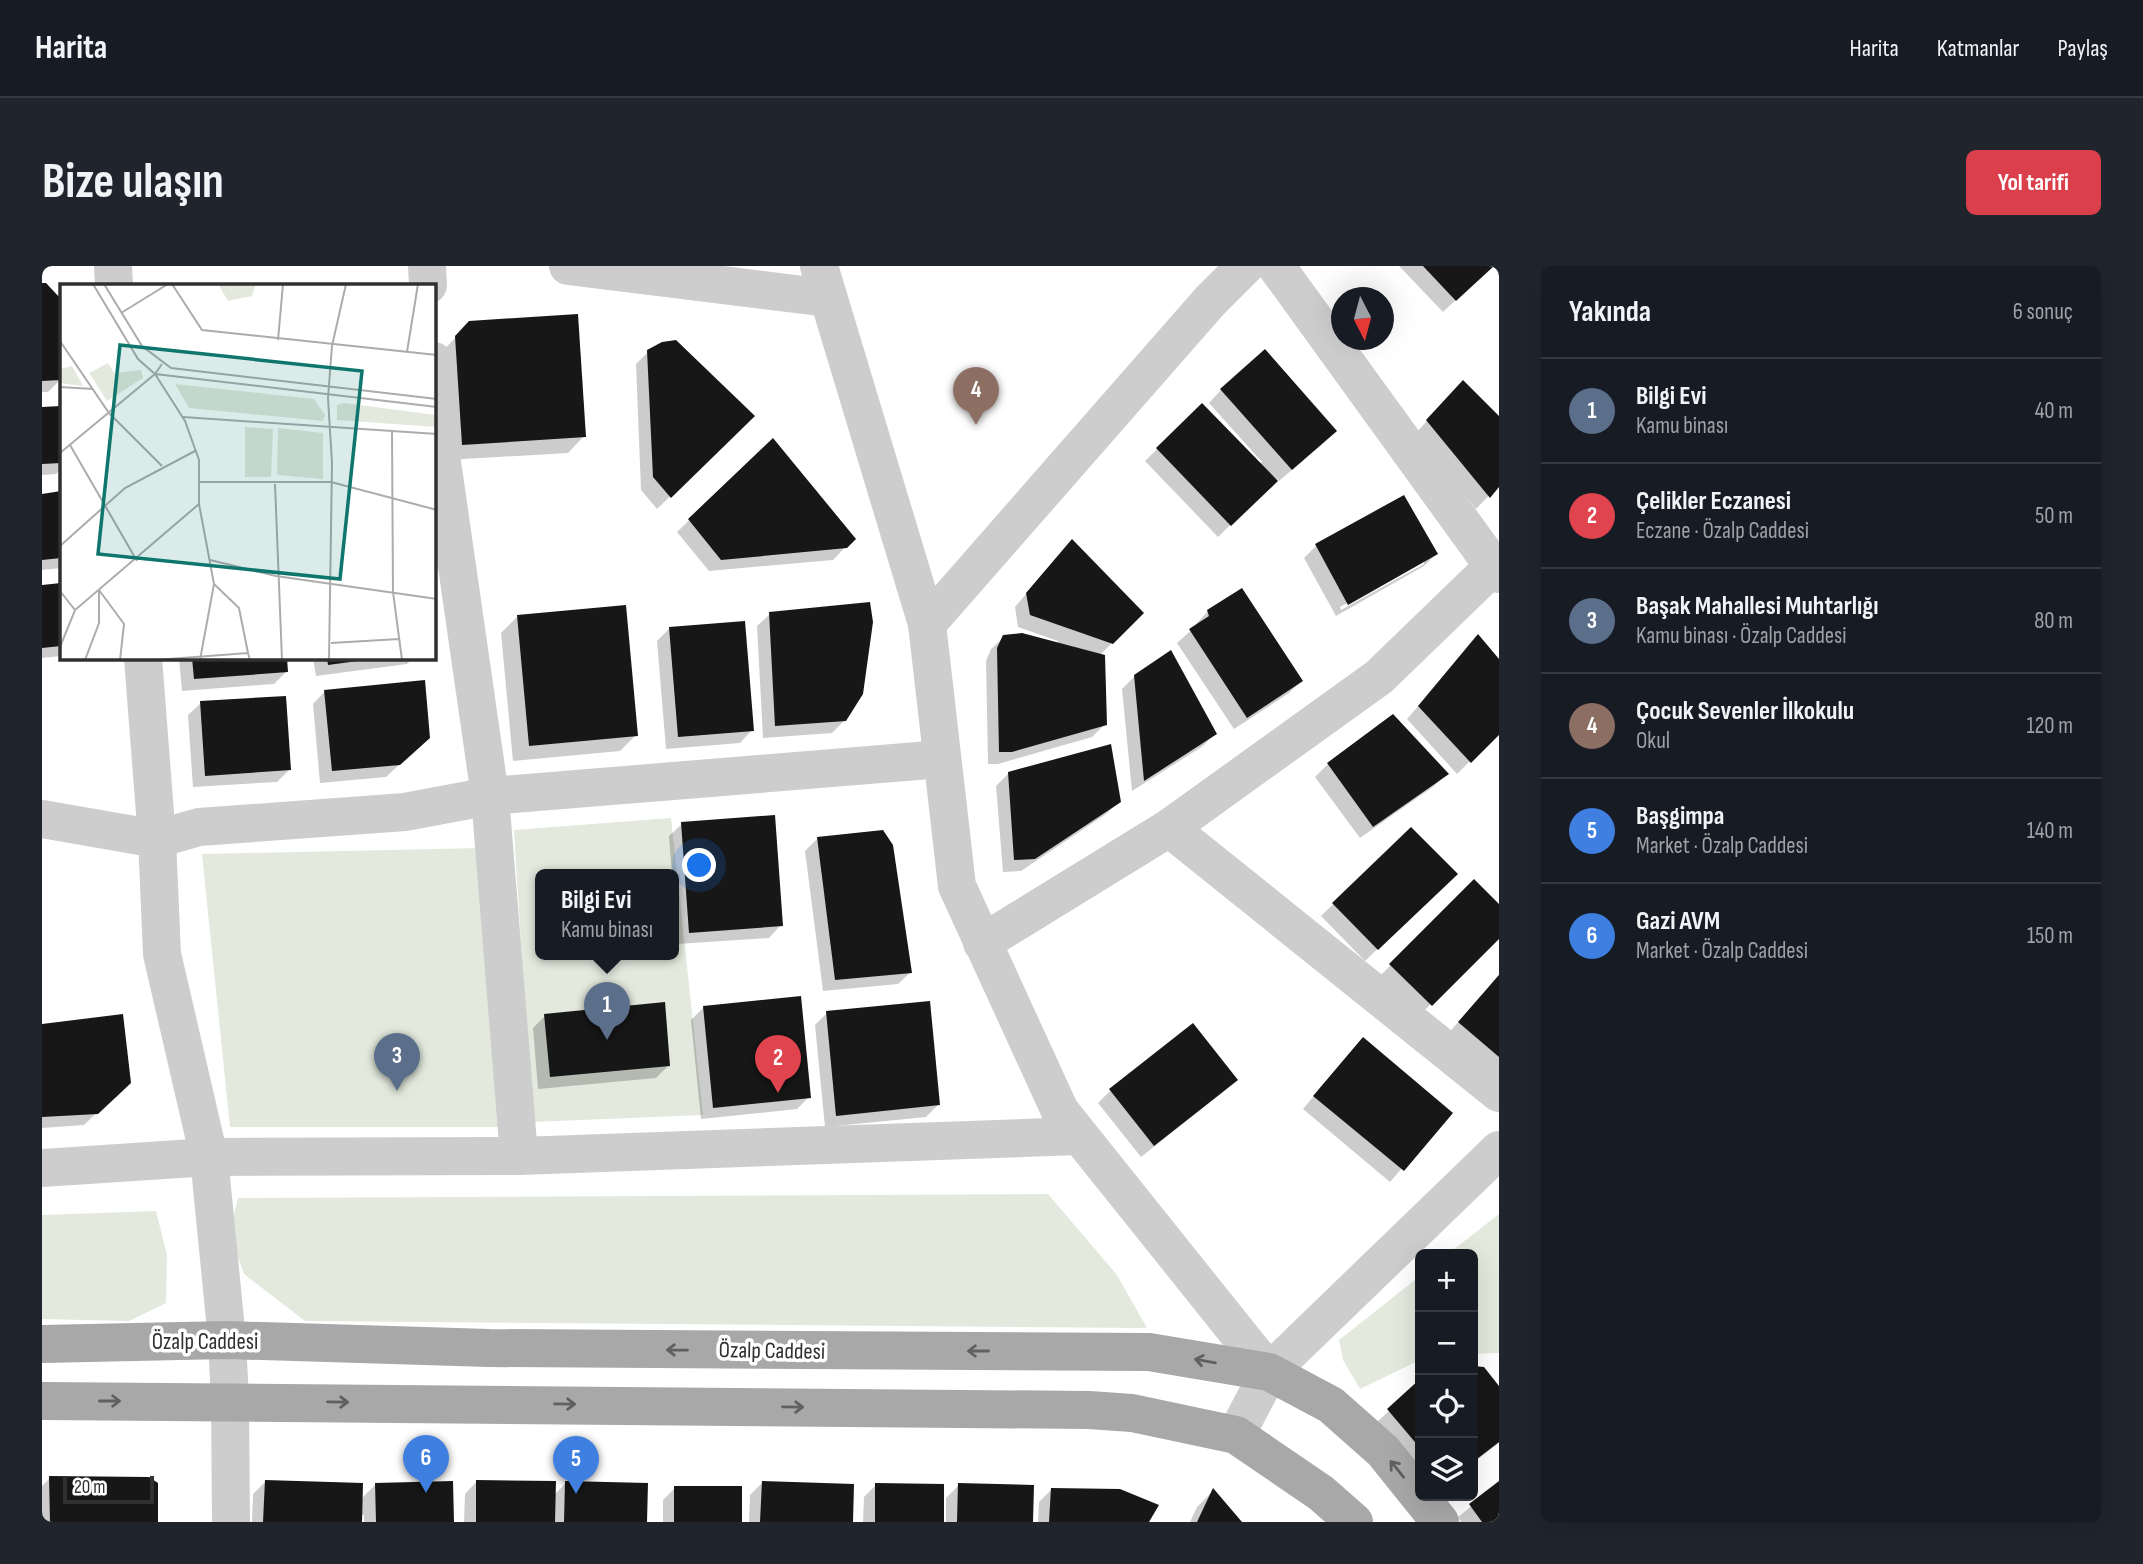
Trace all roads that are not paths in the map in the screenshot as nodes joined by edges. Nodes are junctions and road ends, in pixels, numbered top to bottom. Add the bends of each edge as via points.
1 (113, 266) edge
2 (427, 266) edge
3 (568, 266) edge
4 (1245, 266) edge
5 (1276, 266) edge
6 (824, 282) edge
7 (114, 284) edge
8 (428, 284) edge
9 (436, 390) edge
10 (1497, 568) edge
11 (927, 624) junction
12 (143, 660) edge
13 (942, 759) junction
14 (490, 796) junction
15 (42, 819) edge
16 (1169, 828) junction
17 (157, 839) junction
18 (982, 943) junction
19 (1499, 1093) edge
20 (1080, 1136) junction
21 (1499, 1150) edge
22 (519, 1156) junction
23 (209, 1157) junction
24 (42, 1168) edge
25 (227, 1340) junction
26 (42, 1344) edge
27 (1269, 1372) junction
28 (42, 1401) edge
29 (230, 1401) junction
30 (1236, 1435) junction
31 (231, 1522) edge
32 (1354, 1522) edge
33 (1440, 1522) edge

1 - 7 street
2 - 8 street
3 - 6 street
4 - 11 street
5 - 10 street
6 - 11 street
9 - 14 street via 440,448
10 - 16 street via 1379,677
11 - 13 street
12 - 17 street
13 - 14 street
13 - 18 street via 957,886
14 - 17 street via 405,811 200,827
14 - 22 street
15 - 17 street
16 - 18 street
16 - 19 street
17 - 23 street via 162,954
18 - 20 street via 1060,1111
20 - 22 street
20 - 27 street
21 - 27 street
22 - 23 street
23 - 24 street
23 - 25 street
25 - 26 main road, Özalp Caddesi
27 -> 25 main road, Özalp Caddesi via 1149,1352 489,1348
25 - 29 street
27 - 30 street
33 -> 27 main road, Özalp Caddesi via 1383,1451 1331,1405
28 -> 29 main road
29 -> 30 main road via 1089,1410 1132,1413
29 - 31 street
30 - 32 main road via 1321,1493

